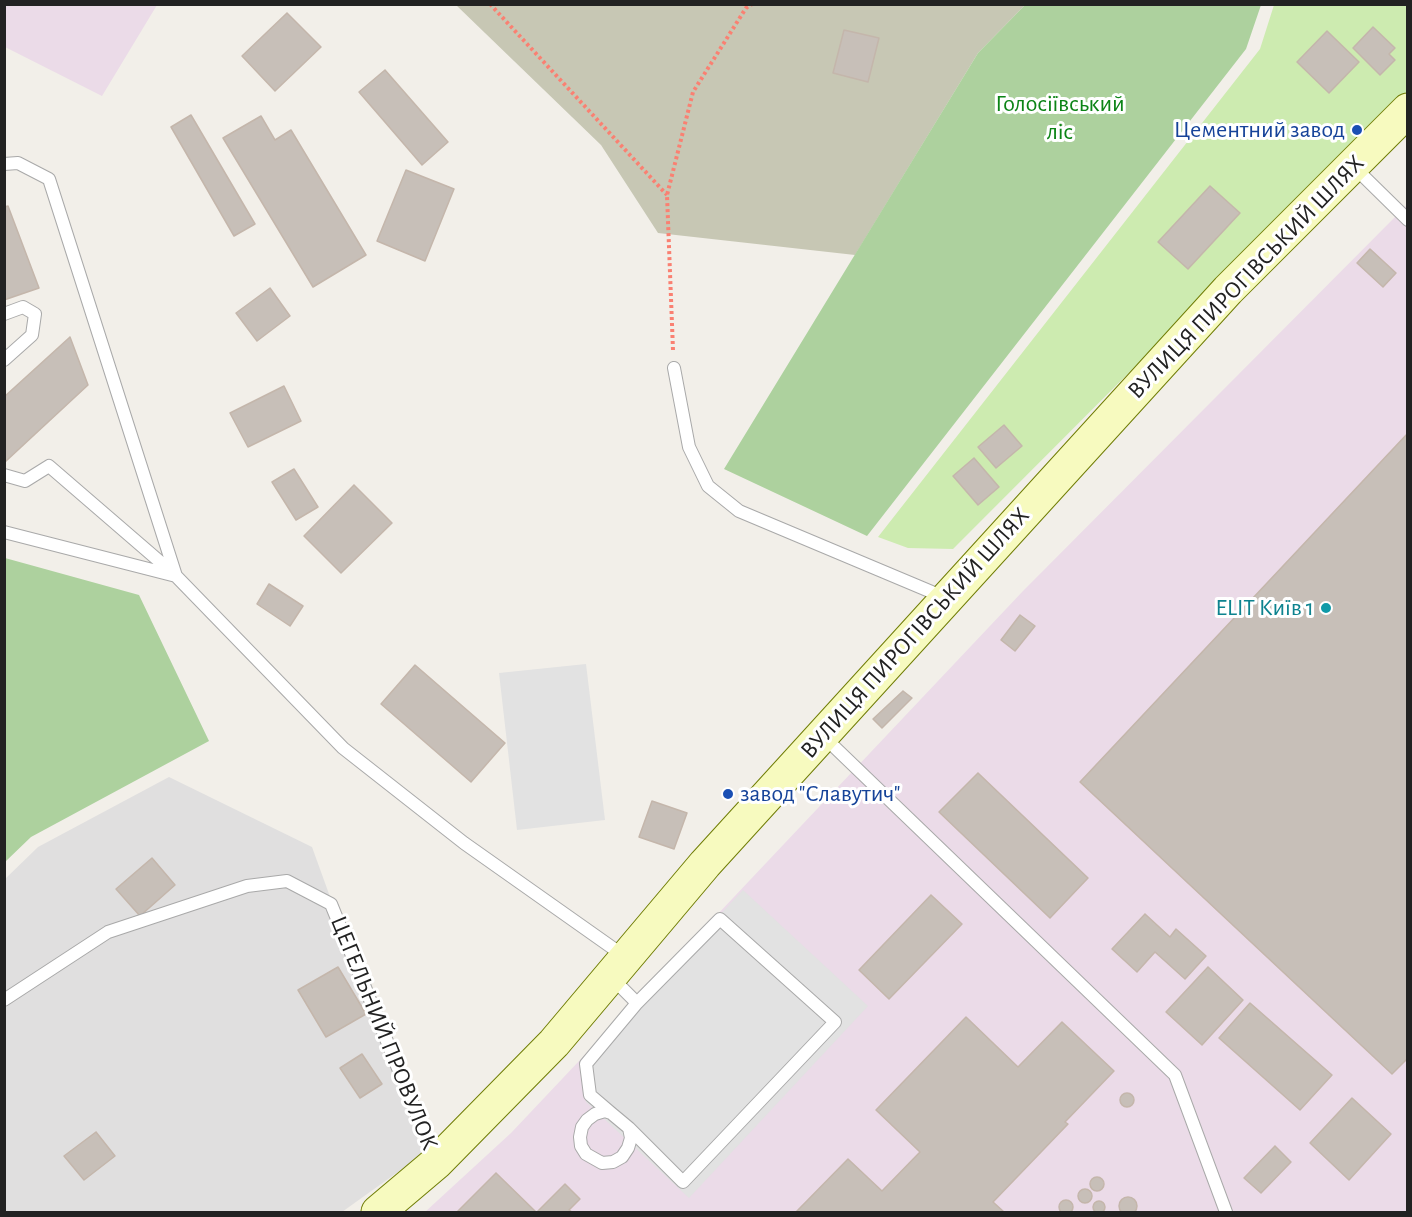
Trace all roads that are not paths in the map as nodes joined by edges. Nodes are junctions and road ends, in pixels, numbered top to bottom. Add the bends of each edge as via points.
1 (1407, 110) edge
2 (4, 164) edge
3 (1352, 165) junction
4 (1405, 216) edge
5 (4, 314) edge
6 (4, 360) edge
7 (674, 368) road end
8 (4, 475) edge
9 (4, 532) edge
10 (176, 576) junction
11 (946, 599) junction
12 (822, 735) junction
13 (619, 968) junction
14 (4, 1000) edge
15 (637, 1003) junction
16 (611, 1113) junction
17 (629, 1128) junction
18 (436, 1163) junction
19 (378, 1212) edge
20 (1226, 1212) edge

1 - 3 street, ВУЛИЦЯ ПИРОГІВСЬКИЙ ШЛЯХ
2 - 10 lane via 18,163 49,179
3 - 4 lane
3 - 11 street, ВУЛИЦЯ ПИРОГІВСЬКИЙ ШЛЯХ via 1228,290
5 - 6 lane via 23,307 35,314 32,335
7 - 11 lane via 689,447 708,486 739,511
8 - 10 lane via 25,482 49,465
9 - 10 lane
10 - 13 lane via 343,748
11 - 12 street, ВУЛИЦЯ ПИРОГІВСЬКИЙ ШЛЯХ
12 - 13 street, ВУЛИЦЯ ПИРОГІВСЬКИЙ ШЛЯХ via 705,864
12 - 20 lane via 1175,1075
13 - 15 lane
13 - 18 street, ВУЛИЦЯ ПИРОГІВСЬКИЙ ШЛЯХ via 554,1043
14 - 18 lane, ЦЕГЕЛЬНИЙ ПРОВУЛОК via 108,932 248,886 287,881 331,904
15 - 16 lane via 586,1064 590,1095
15 - 17 lane via 720,920 835,1023 683,1182
16 - 17 lane
16 - 17 lane via 595,1114 582,1128 581,1146 586,1154 602,1163 613,1162 628,1148
18 - 19 street, ВУЛИЦЯ ПИРОГІВСЬКИЙ ШЛЯХ

